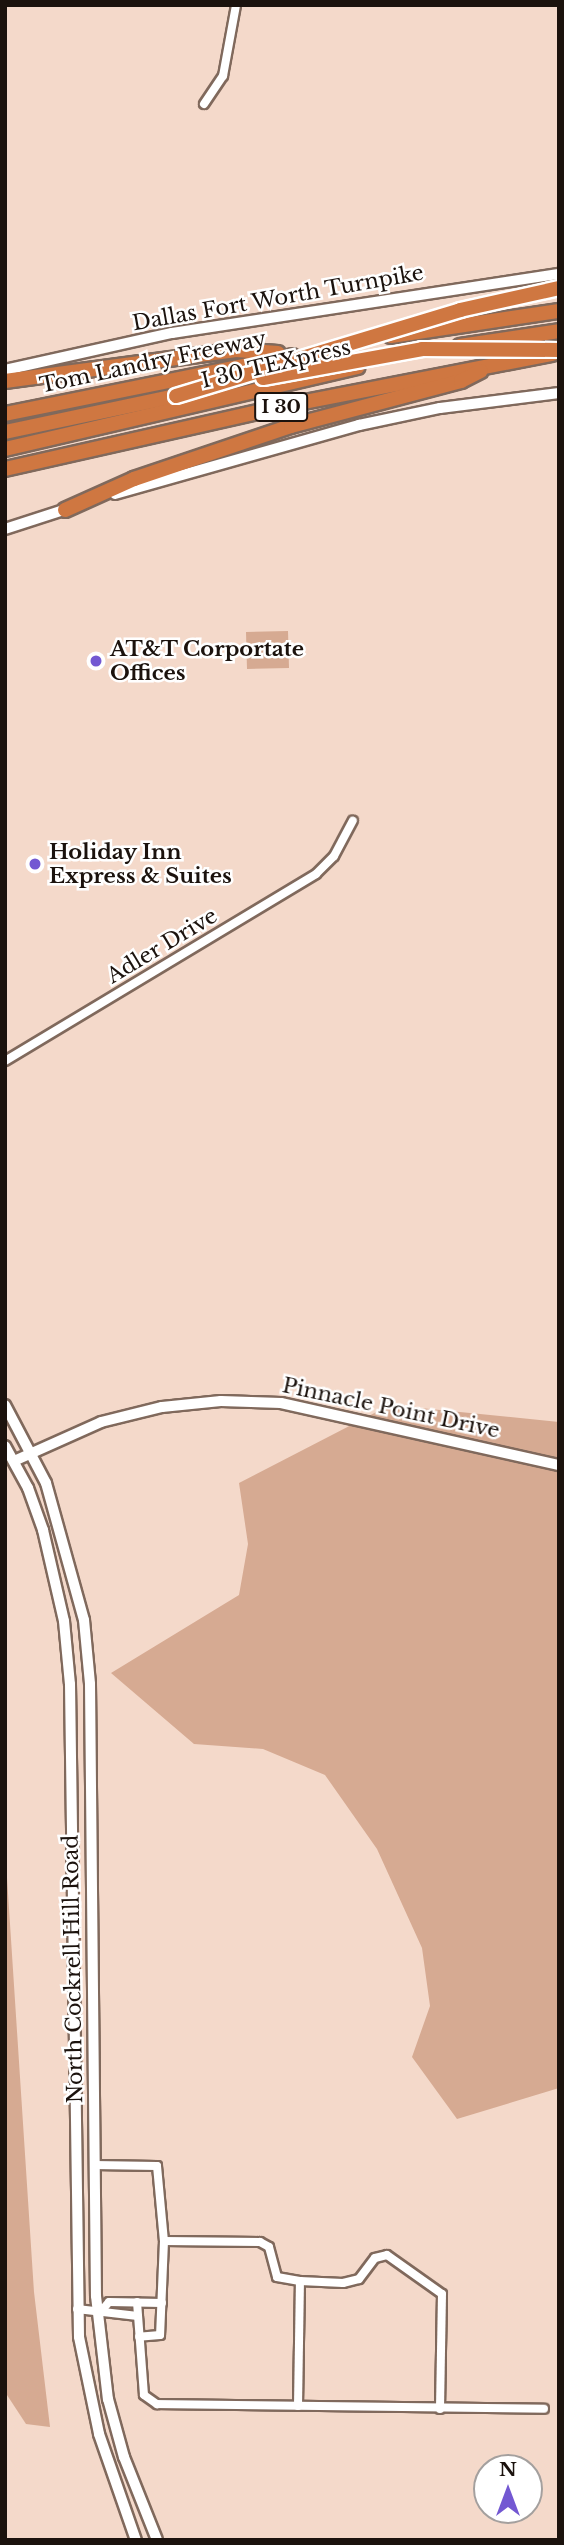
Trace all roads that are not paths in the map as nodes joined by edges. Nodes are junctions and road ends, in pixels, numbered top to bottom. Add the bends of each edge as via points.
1 (236, 5) edge
2 (204, 104) dead end
3 (559, 274) edge
4 (559, 288) edge
5 (559, 311) edge
6 (559, 331) edge
7 (559, 351) edge
8 (299, 354) junction
9 (498, 362) junction
10 (5, 370) edge
11 (5, 381) edge
12 (559, 393) edge
13 (176, 396) junction
14 (5, 414) edge
15 (5, 432) edge
16 (5, 449) edge
17 (5, 469) edge
18 (65, 510) junction
19 (5, 529) edge
20 (353, 821) dead end
21 (5, 1049) edge
22 (8, 1059) edge
23 (5, 1405) edge
24 (5, 1446) edge
25 (32, 1451) junction
26 (14, 1461) junction
27 (559, 1465) edge
28 (94, 2165) junction
29 (164, 2241) junction
30 (300, 2281) junction
31 (137, 2302) junction
32 (162, 2303) junction
33 (77, 2309) junction
34 (100, 2309) junction
35 (138, 2316) junction
36 (139, 2337) junction
37 (298, 2406) junction
38 (440, 2409) junction
39 (544, 2409) dead end
40 (136, 2540) edge
41 (157, 2540) edge

1 - 2 street via 223,76
3 - 10 main road, Dallas Fort Worth Turnpike via 172,333
4 - 13 highway, bridge via 460,310
5 - 8 highway, Tom Landry Freeway / I 30 via 428,329
6 - 16 highway, I 30 TEXpress via 401,357
7 - 9 highway, I 30
7 - 13 highway, bridge via 422,349
8 - 11 highway via 236,350
8 - 14 highway, Tom Landry Freeway / I 30
9 - 17 highway, I 30
9 - 18 highway via 461,381 326,415 134,479
12 - 18 main road via 440,408 359,425
13 - 15 highway
18 - 19 main road
20 - 22 street, Adler Drive via 348,836 316,874
21 - 22 street
23 - 25 main road, North Cockrell Hill Road
24 - 26 main road, North Cockrell Hill Road
25 - 26 main road, Pinnacle Point Drive
25 - 27 main road, Pinnacle Point Drive via 101,1422 143,1411 192,1403 254,1401 305,1408
25 - 28 main road, North Cockrell Hill Road via 64,1541 86,1640
26 - 33 main road, North Cockrell Hill Road via 28,1488 54,1571 68,1662
28 - 29 street via 157,2165
28 - 34 main road, North Cockrell Hill Road
29 - 30 street via 260,2242 269,2247 277,2277
29 - 32 street
30 - 37 street
30 - 38 street via 359,2279 375,2258 387,2255 438,2288 442,2294
31 - 32 street
31 - 34 street via 109,2302
31 - 35 street
32 - 36 street via 160,2336
33 - 34 street
33 - 40 main road, North Cockrell Hill Road via 99,2434
34 - 35 street via 111,2316
34 - 41 main road, North Cockrell Hill Road via 108,2399 124,2457
35 - 36 street
36 - 37 street via 148,2401
37 - 38 street
38 - 39 street

